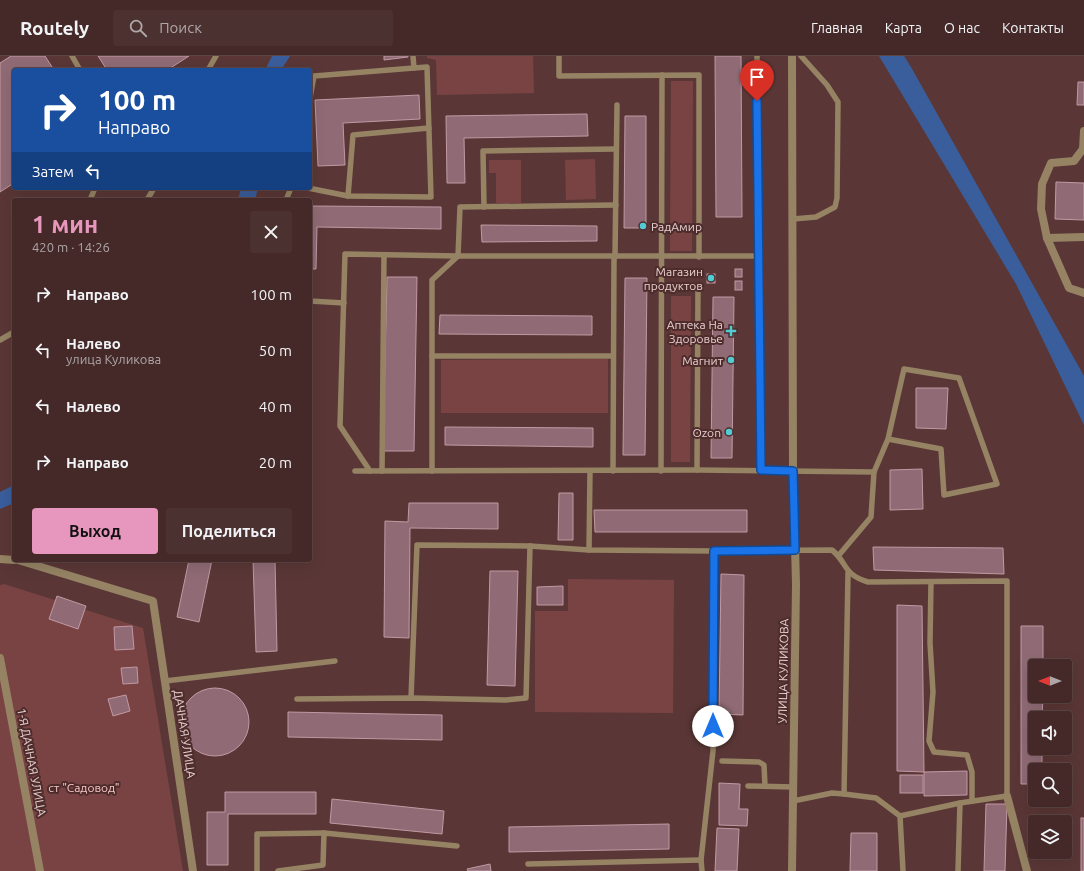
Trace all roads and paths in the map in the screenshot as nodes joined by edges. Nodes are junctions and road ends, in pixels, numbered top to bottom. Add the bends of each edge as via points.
1 (72, 56) edge
2 (216, 56) edge
3 (414, 56) edge
4 (559, 56) edge
5 (757, 56) edge
6 (792, 56) edge
7 (801, 56) edge
8 (79, 68) edge
9 (209, 68) edge
10 (414, 68) junction
11 (662, 75) junction
12 (312, 87) edge
13 (617, 105) dead end
14 (429, 128) junction
15 (1084, 131) edge
16 (616, 149) junction
17 (312, 189) edge
18 (348, 196) junction
19 (616, 205) junction
20 (484, 207) junction
21 (793, 219) junction
22 (1084, 237) edge
23 (1047, 238) junction
24 (384, 255) junction
25 (458, 256) junction
26 (758, 256) junction
27 (614, 257) junction
28 (662, 257) junction
29 (699, 257) junction
30 (662, 287) junction
31 (1084, 293) edge
32 (312, 301) edge
33 (344, 303) junction
34 (12, 333) edge
35 (0, 340) edge
36 (432, 356) junction
37 (613, 356) junction
38 (888, 439) junction
39 (698, 470) junction
40 (761, 470) junction
41 (355, 471) dead end
42 (370, 471) junction
43 (382, 471) junction
44 (432, 471) junction
45 (590, 471) junction
46 (613, 471) junction
47 (661, 471) junction
48 (793, 471) junction
49 (874, 472) junction
50 (530, 546) junction
51 (589, 550) junction
52 (795, 550) junction
53 (714, 551) junction
54 (839, 555) junction
55 (0, 558) edge
56 (12, 560) edge
57 (25, 562) edge
58 (848, 573) junction
59 (931, 582) junction
60 (0, 658) edge
61 (335, 661) dead end
62 (165, 681) junction
63 (411, 698) junction
64 (297, 699) dead end
65 (722, 761) dead end
66 (748, 786) dead end
67 (765, 786) junction
68 (794, 787) junction
69 (844, 794) junction
70 (1007, 796) junction
71 (972, 801) junction
72 (793, 802) junction
73 (960, 803) junction
74 (900, 816) junction
75 (324, 833) junction
76 (457, 846) dead end
77 (701, 860) junction
78 (528, 864) dead end
79 (40, 871) edge
80 (193, 871) edge
81 (257, 871) edge
82 (278, 871) edge
83 (702, 871) edge
84 (792, 871) edge
85 (903, 871) edge
86 (958, 871) edge
87 (1027, 871) edge

1 - 8 lane
2 - 9 lane
3 - 10 lane
4 - 11 lane via 559,76
5 - 26 lane
6 - 21 street, УЛИЦА КУЛИКОВА
7 - 21 lane via 827,85 838,102 837,198 835,208 816,217
10 - 12 lane via 314,76
10 - 14 lane via 427,66
11 - 28 lane
11 - 29 lane via 699,75
13 - 16 lane
14 - 18 lane via 354,135
14 - 18 lane via 431,197
15 - 23 street via 1083,149 1074,161 1051,163 1042,184 1041,209
16 - 19 lane
16 - 20 lane via 483,151
17 - 18 lane
19 - 20 lane
19 - 27 lane
20 - 25 lane via 460,208
21 - 48 street, УЛИЦА КУЛИКОВА
22 - 23 street
23 - 31 street via 1069,288
24 - 25 lane
24 - 33 lane via 345,254
24 - 43 lane
25 - 27 lane
25 - 36 lane via 432,280
26 - 29 lane
26 - 40 lane
27 - 28 lane
27 - 37 lane
28 - 29 lane
28 - 30 lane
30 - 39 lane via 698,287
30 - 47 lane
32 - 33 lane
33 - 42 lane via 340,426
34 - 35 lane
36 - 37 lane
36 - 44 lane
37 - 46 lane
38 - 38 lane via 904,370 960,378 997,484 944,495 941,449
38 - 49 lane
39 - 40 lane
39 - 47 lane
40 - 48 lane
41 - 42 lane
42 - 43 lane
43 - 44 lane
44 - 45 lane
45 - 46 lane
45 - 51 lane
46 - 47 lane
48 - 49 lane
48 - 52 street, УЛИЦА КУЛИКОВА
49 - 54 lane via 871,517
50 - 51 lane
50 - 63 lane via 417,545
50 - 63 lane via 526,698
51 - 53 lane
52 - 53 lane
52 - 54 lane via 832,550
52 - 68 street, УЛИЦА КУЛИКОВА
53 - 77 lane via 713,751
54 - 58 lane
55 - 56 street
57 - 62 street, ДАЧНАЯ УЛИЦА via 153,601
58 - 59 lane via 868,582
58 - 69 lane
59 - 70 lane via 1007,581
59 - 71 lane via 930,643 933,692 929,741 934,752 967,755 972,772
60 - 79 street, 1-Я ДАЧНАЯ УЛИЦА
61 - 62 lane
62 - 80 street, ДАЧНАЯ УЛИЦА
63 - 64 lane
65 - 67 lane via 759,762 764,765
66 - 67 lane
67 - 68 lane
68 - 72 street, УЛИЦА КУЛИКОВА
69 - 72 lane via 832,793
69 - 74 lane via 876,798
70 - 71 lane
70 - 87 street
71 - 73 lane
72 - 84 street, УЛИЦА КУЛИКОВА
73 - 74 lane
73 - 86 lane
74 - 85 lane
75 - 76 lane
75 - 81 lane via 257,834
75 - 82 lane via 323,865
77 - 78 lane
77 - 83 lane

